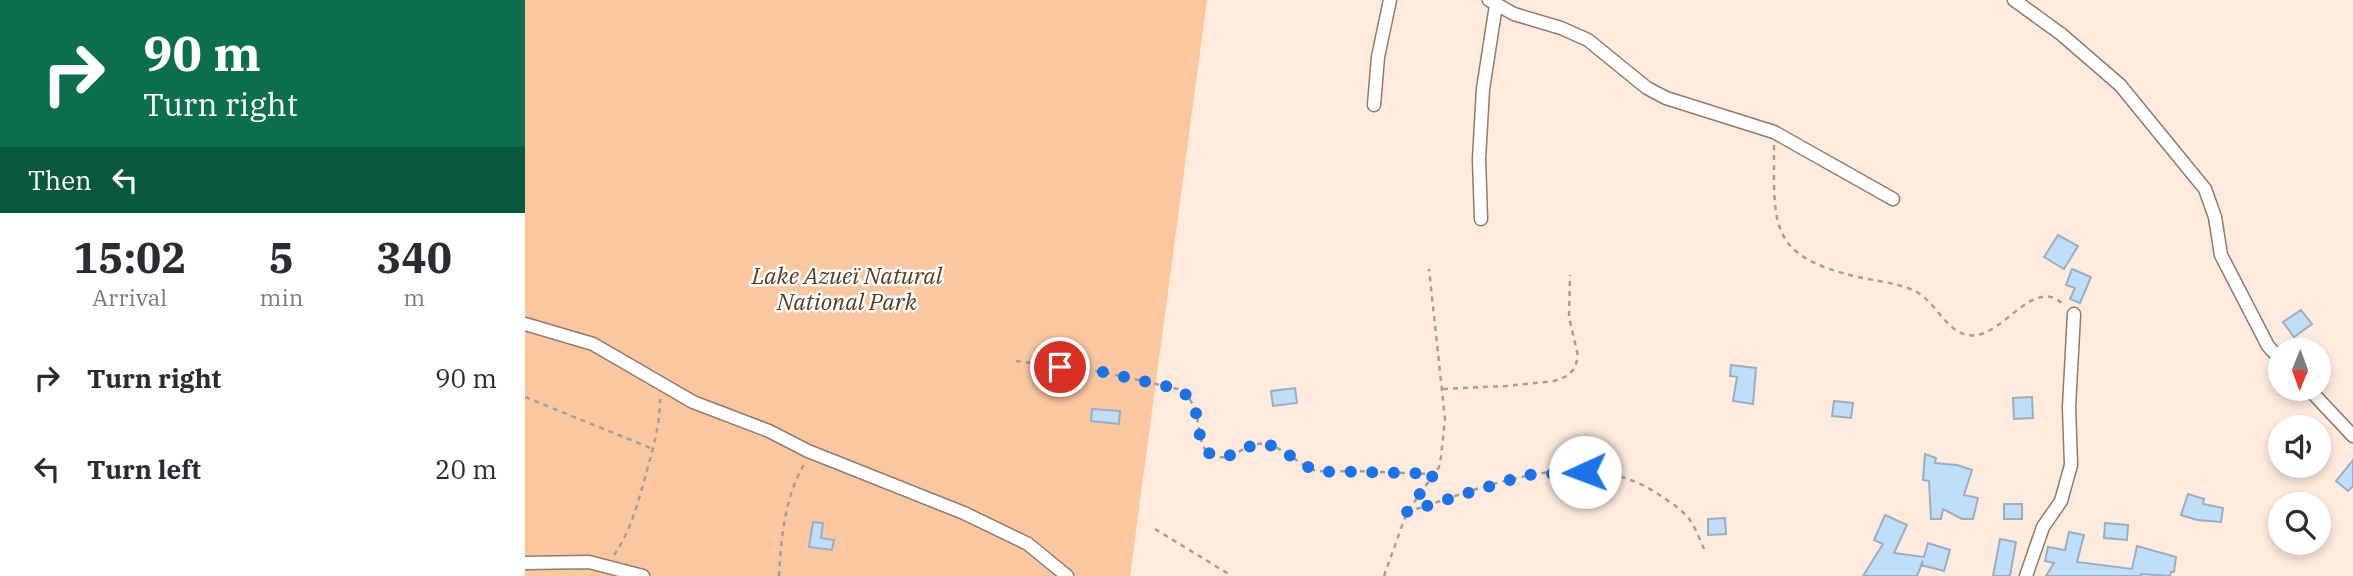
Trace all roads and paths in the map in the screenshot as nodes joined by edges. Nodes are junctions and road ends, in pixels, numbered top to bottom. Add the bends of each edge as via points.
1 (1390, 0) edge
2 (2014, 0) edge
3 (1493, 3) edge
4 (1374, 105) dead end
5 (1774, 132) junction
6 (1893, 199) dead end
7 (1481, 219) dead end
8 (1429, 269) dead end
9 (1570, 275) dead end
10 (2074, 314) joint
11 (525, 324) edge
12 (2268, 346) edge
13 (1016, 361) dead end
14 (660, 382) junction
15 (1443, 389) junction
16 (525, 397) edge
17 (2320, 401) edge
18 (2353, 436) edge
19 (653, 449) junction
20 (811, 453) junction
21 (1434, 474) junction
22 (1407, 512) junction
23 (1155, 529) dead end
24 (1705, 549) dead end
25 (525, 563) edge
26 (604, 571) edge
27 (643, 576) edge
28 (779, 576) edge
29 (1067, 576) edge
30 (1232, 576) edge
31 (1384, 576) edge
32 (2027, 576) edge

1 - 4 street
2 - 12 street via 2120,85 2204,189 2215,217 2221,255
3 - 5 street via 1588,40 1647,88 1667,98
3 - 7 street via 1479,159
5 - 6 street
5 - 10 path via 1778,227 1788,244 1810,262 1913,290 1966,335 1992,330 2030,300 2059,299
8 - 15 path
9 - 15 path via 1570,317 1578,356 1567,376 1506,386
10 - 32 street via 2071,465 2061,501 2043,527
11 - 14 street via 593,344
13 - 21 path via 1103,372 1178,389 1193,403 1203,447 1218,457 1265,444 1314,469
14 - 19 path via 660,419
14 - 20 street via 693,402 769,431
15 - 21 path via 1441,457
16 - 19 path
17 - 18 street
19 - 26 path via 636,512
20 - 28 path via 798,473 781,534
20 - 29 street via 964,513 1028,544
21 - 22 path
22 - 24 path via 1526,475 1602,472 1652,489 1677,507 1689,518
22 - 31 path
23 - 30 path
25 - 26 street via 589,562
26 - 27 street

